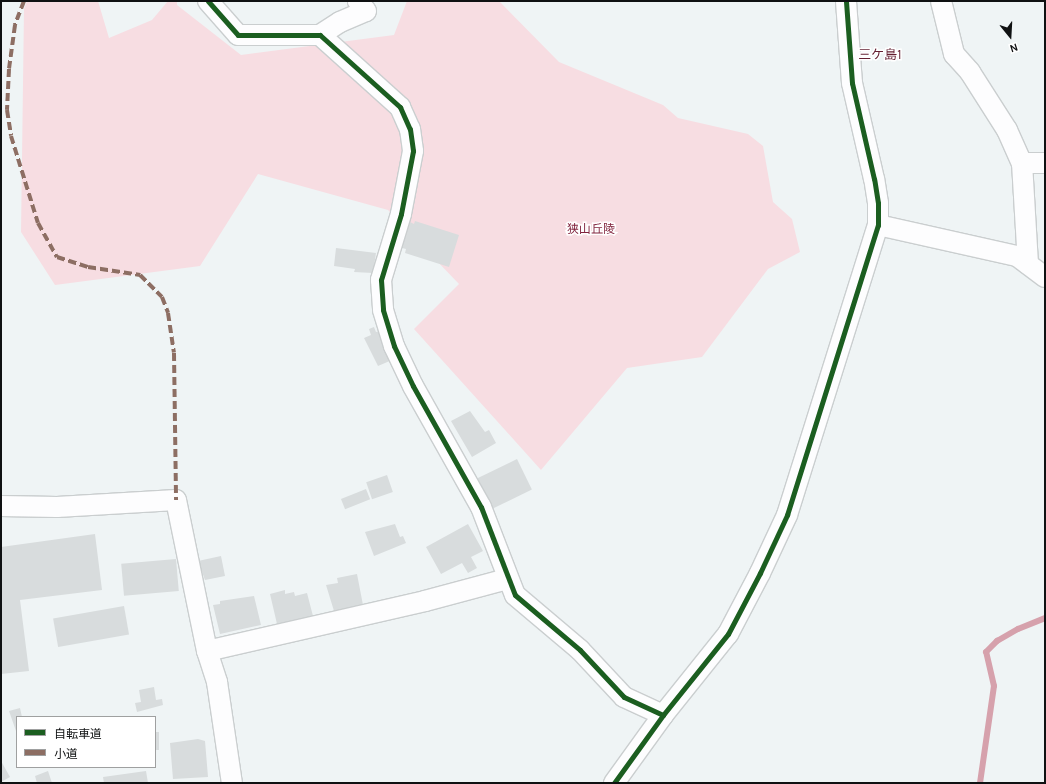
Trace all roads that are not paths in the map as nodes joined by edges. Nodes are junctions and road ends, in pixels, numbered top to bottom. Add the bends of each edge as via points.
1 (208, 1) edge
2 (358, 1) edge
3 (846, 1) edge
4 (941, 1) edge
5 (320, 34) junction
6 (1022, 163) junction
7 (1045, 163) edge
8 (878, 225) junction
9 (1028, 264) junction
10 (1045, 277) edge
11 (1, 506) edge
12 (507, 579) junction
13 (206, 651) junction
14 (663, 715) junction
15 (232, 783) edge
16 (614, 783) edge

1 - 5 street via 238,35
2 - 5 street via 366,11
3 - 8 street via 852,83 874,179
4 - 6 street via 954,54 970,72 1007,130
5 - 12 street via 400,107 410,128 413,151 409,180 381,280 383,310 394,346 413,386 481,507
6 - 7 street
6 - 9 street
8 - 9 street via 1017,256
8 - 14 street via 787,515 728,634
9 - 10 street
11 - 13 street via 57,507 176,500
12 - 13 street via 425,601
12 - 14 street via 515,595 580,650 624,697
13 - 15 street via 217,682
14 - 16 street

